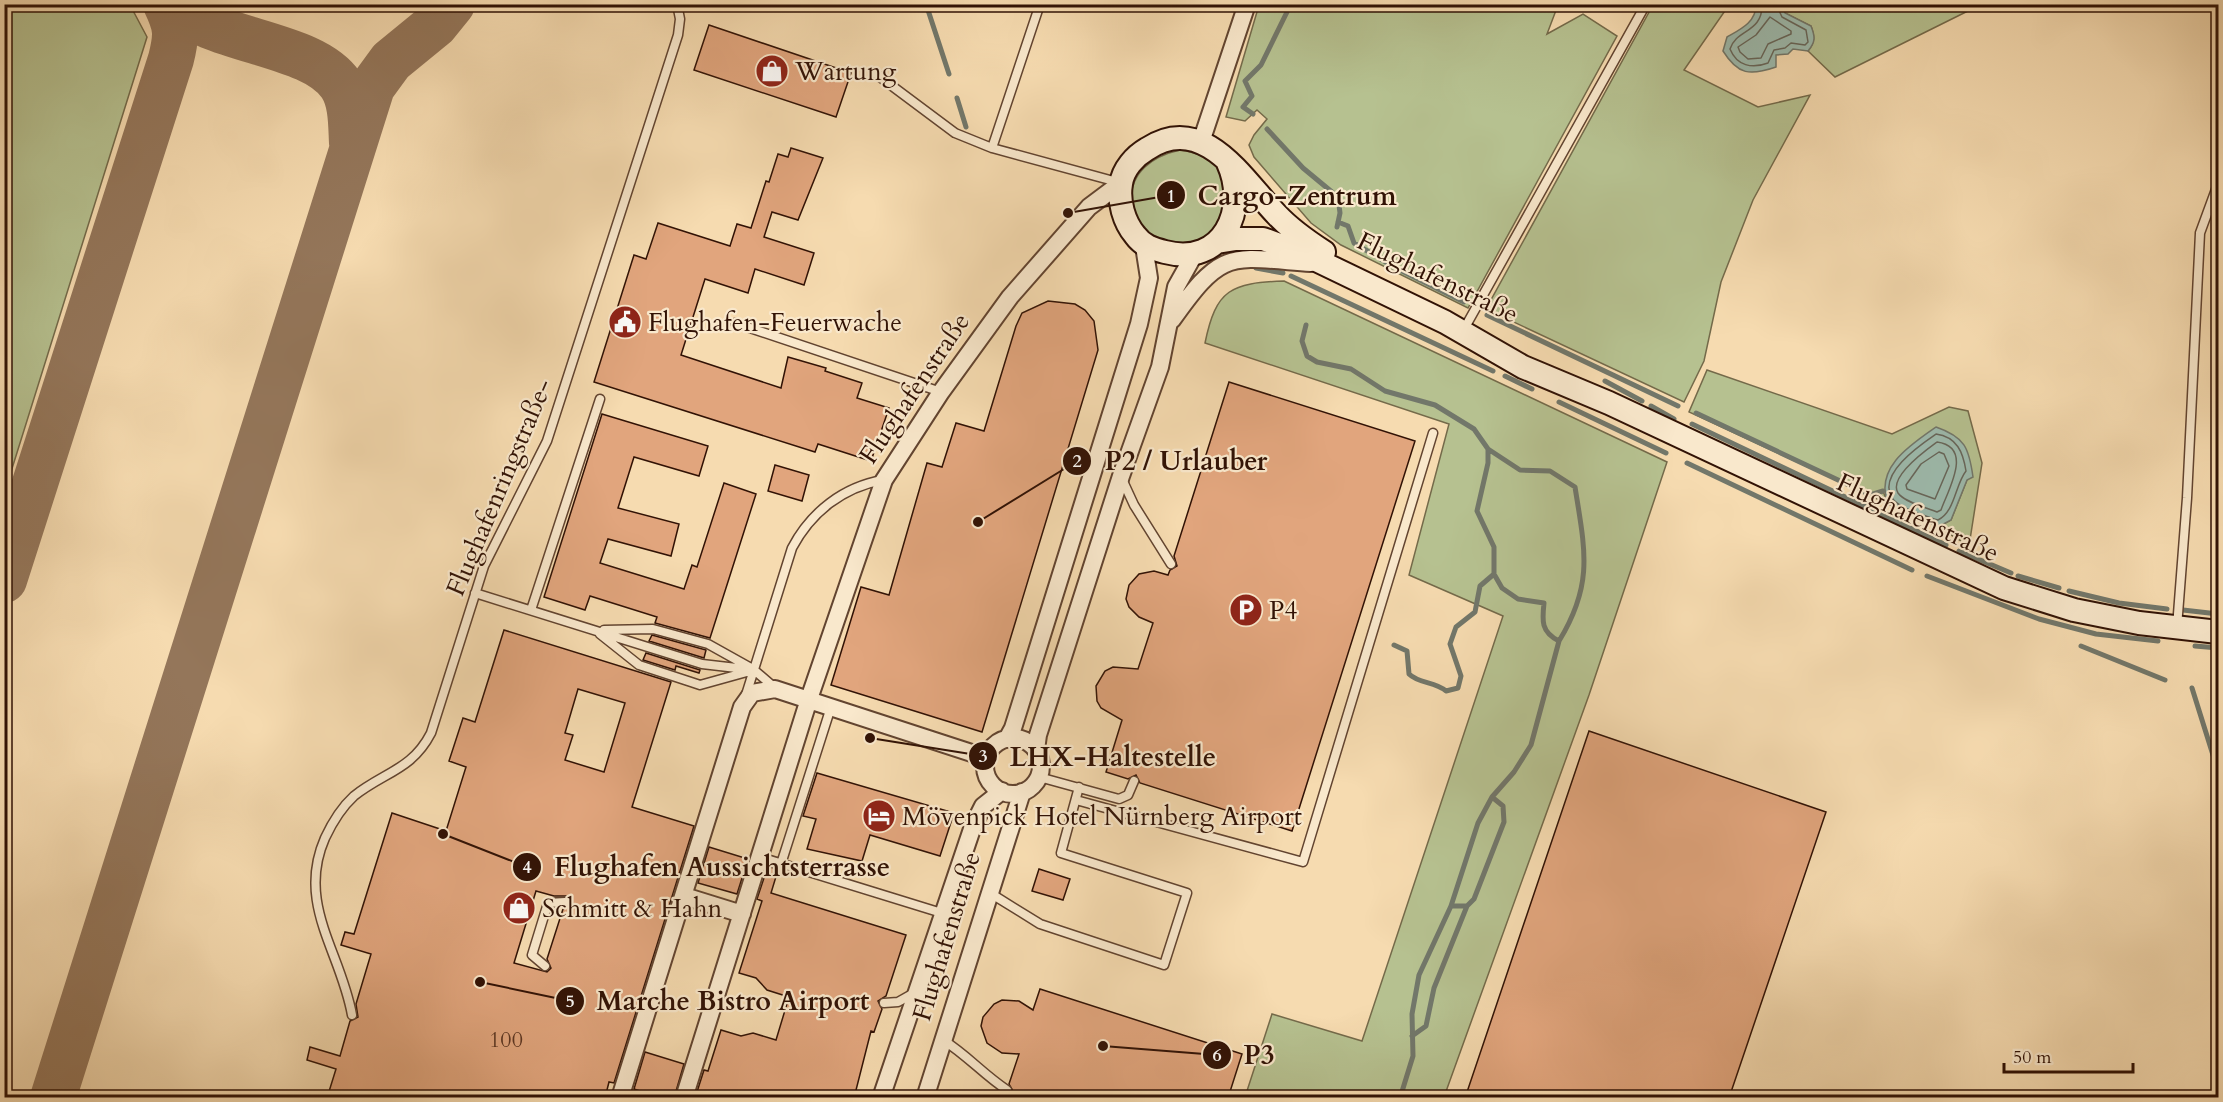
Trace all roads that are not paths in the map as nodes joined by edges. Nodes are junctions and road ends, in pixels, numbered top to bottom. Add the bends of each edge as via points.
1 (676, 4) edge
2 (1040, 4) edge
3 (1247, 4) edge
4 (1646, 4) edge
5 (876, 74) dead end
6 (1201, 142) junction
7 (992, 148) junction
8 (1228, 163) junction
9 (1121, 183) junction
10 (2218, 184) edge
11 (1217, 242) junction
12 (1144, 246) junction
13 (1195, 253) junction
14 (1324, 264) junction
15 (1468, 322) junction
16 (735, 323) dead end
17 (1168, 326) junction
18 (941, 392) junction
19 (600, 399) dead end
20 (1609, 403) junction
21 (1433, 433) dead end
22 (1121, 476) junction
23 (884, 480) junction
24 (1172, 564) dead end
25 (475, 593) junction
26 (531, 610) junction
27 (2177, 627) junction
28 (595, 630) junction
29 (2218, 632) edge
30 (754, 670) junction
31 (775, 689) junction
32 (809, 699) junction
33 (831, 706) junction
34 (742, 707) junction
35 (1007, 739) junction
36 (1036, 750) junction
37 (987, 758) junction
38 (1039, 777) junction
39 (1134, 781) dead end
40 (1079, 787) junction
41 (1002, 791) junction
42 (1022, 792) junction
43 (1076, 800) junction
44 (760, 857) junction
45 (781, 864) junction
46 (990, 893) junction
47 (684, 896) junction
48 (565, 902) dead end
49 (742, 914) junction
50 (945, 914) junction
51 (545, 966) dead end
52 (917, 991) junction
53 (884, 1003) dead end
54 (352, 1015) dead end
55 (943, 1040) junction
56 (1007, 1090) dead end
57 (620, 1098) edge
58 (684, 1098) edge
59 (881, 1098) edge
60 (925, 1098) edge

1 - 25 lane, Flughafenringstraße- via 680,19 678,35 547,441 484,566
2 - 7 lane
3 - 6 street
4 - 15 lane
5 - 7 lane via 955,133
6 - 8 main road, Flughafenstraße
6 - 9 main road, Flughafenstraße via 1173,139 1154,144 1135,158
7 - 9 lane
8 - 11 main road via 1236,181 1236,207 1231,224
8 - 15 main road, Flughafenstraße via 1306,241
9 - 12 main road via 1125,219
9 - 18 street, Flughafenstraße via 1089,207 1010,297
10 - 27 lane via 2200,233
11 - 13 main road, Flughafenstraße
11 - 14 main road, Flughafenstraße via 1263,239
12 - 13 main road, Flughafenstraße via 1173,254
12 - 35 street via 1149,278 1139,324
13 - 17 street, Flughafenstraße via 1176,287
14 - 17 street, Flughafenstraße via 1249,257 1229,260 1207,275
14 - 20 main road, Flughafenstraße via 1456,328 1523,367
15 - 20 main road, Flughafenstraße via 1549,365
16 - 18 lane
17 - 22 street, Flughafenstraße via 1160,367
18 - 23 street, Flughafenstraße
19 - 26 lane
20 - 27 main road, Flughafenstraße via 2004,588 2074,610
21 - 43 lane via 1303,862
22 - 24 lane via 1134,505
22 - 36 street, Flughafenstraße
23 - 30 lane via 864,483 842,494 803,528 792,548
23 - 32 street, Flughafenstraße
25 - 26 lane
25 - 54 lane, Flughafenringstraße- via 431,733 421,751 353,797 329,829 320,849 314,885 317,912 349,995
26 - 28 lane
27 - 29 main road, Flughafenstraße
28 - 30 lane via 702,664
28 - 30 lane via 654,628 708,644
28 - 30 lane via 639,665 700,685
30 - 31 lane
30 - 34 lane
31 - 32 street
31 - 34 street via 752,693
32 - 33 street
32 - 44 street, Flughafenstraße
33 - 37 street
33 - 45 lane
34 - 47 street
35 - 36 street via 1023,740
35 - 37 street via 994,746
36 - 38 street, Flughafenstraße via 1041,763
37 - 41 street via 990,781
38 - 40 lane
38 - 42 street
39 - 40 lane via 1133,789 1124,799
40 - 43 lane
41 - 42 street
41 - 50 street, Flughafenstraße via 983,806 973,826
42 - 46 street, Flughafenstraße
43 - 46 lane via 1061,853 1187,893 1164,965 1040,924
44 - 45 lane
44 - 49 street, Flughafenstraße
45 - 50 lane
46 - 55 street, Flughafenstraße
47 - 49 street
47 - 57 street
48 - 51 lane via 548,903 532,955
49 - 58 street, Flughafenstraße
50 - 52 street, Flughafenstraße
52 - 53 lane via 898,1002
52 - 59 street, Flughafenstraße
55 - 56 lane
55 - 60 street, Flughafenstraße

